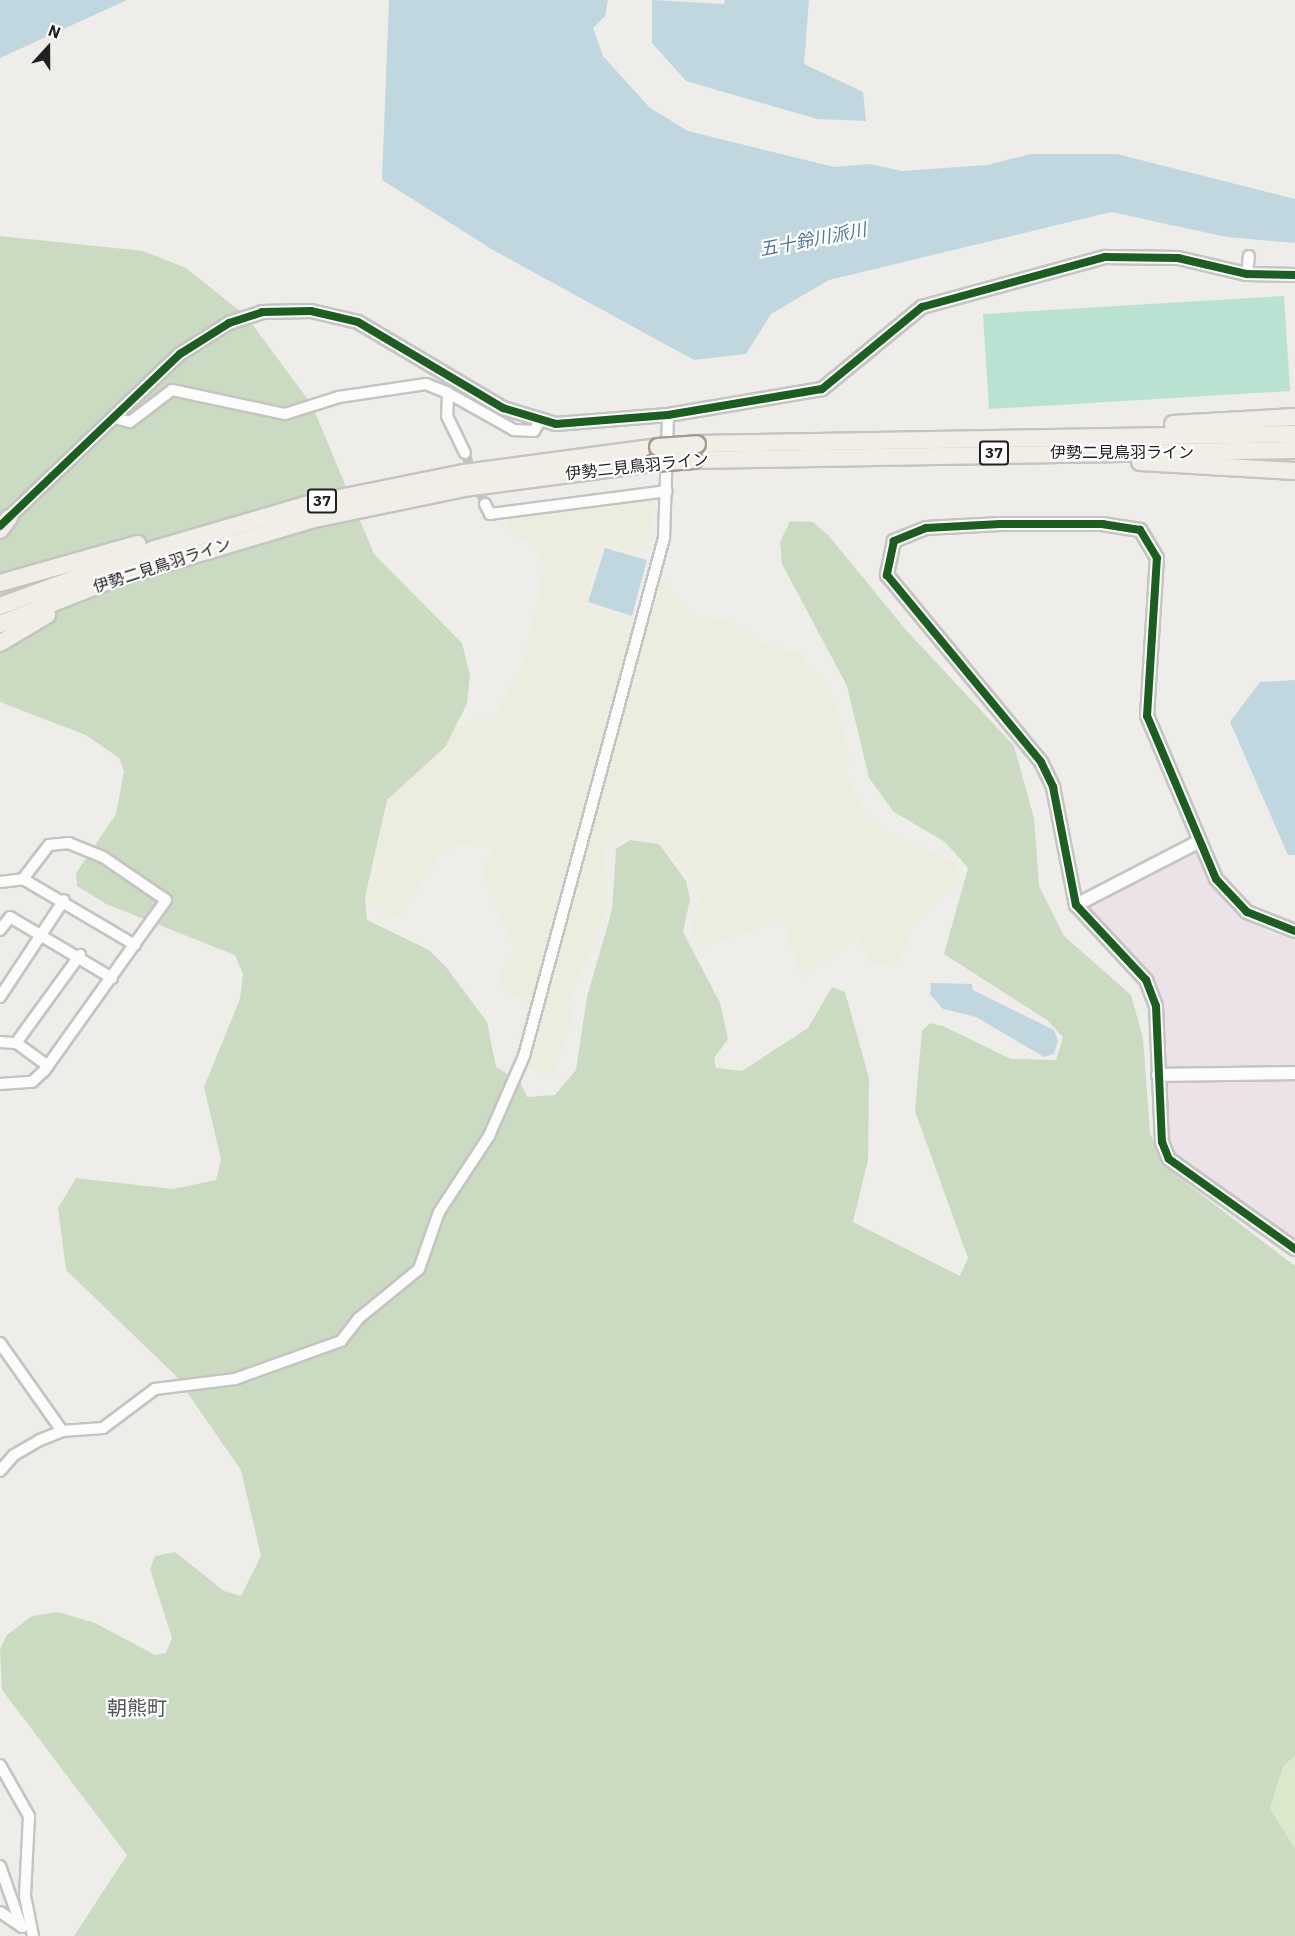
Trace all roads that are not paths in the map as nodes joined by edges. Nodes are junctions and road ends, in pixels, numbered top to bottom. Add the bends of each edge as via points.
1 (1249, 256) dead end
2 (1247, 274) junction
3 (1295, 275) edge
4 (448, 393) junction
5 (668, 415) junction
6 (1295, 417) edge
7 (114, 418) junction
8 (540, 421) junction
9 (1295, 434) edge
10 (1013, 438) junction
11 (1295, 450) edge
12 (695, 452) junction
13 (1076, 452) junction
14 (465, 453) tunnel mouth
15 (656, 455) junction
16 (1295, 471) edge
17 (667, 491) junction
18 (485, 504) dead end
19 (305, 505) junction
20 (3, 525) edge
21 (160, 564) junction
22 (0, 583) edge
23 (0, 606) edge
24 (0, 624) edge
25 (0, 643) edge
26 (1198, 842) junction
27 (23, 879) junction
28 (0, 882) edge
29 (63, 900) junction
30 (1076, 905) junction
31 (0, 930) edge
32 (1295, 931) edge
33 (45, 936) junction
34 (135, 945) junction
35 (80, 955) junction
36 (112, 978) junction
37 (0, 997) edge
38 (0, 1041) edge
39 (16, 1043) junction
40 (48, 1066) junction
41 (1295, 1073) edge
42 (1158, 1075) junction
43 (0, 1084) edge
44 (1295, 1249) edge
45 (0, 1343) edge
46 (62, 1431) junction
47 (0, 1471) edge
48 (0, 1765) edge
49 (5, 1781) edge
50 (0, 1866) edge
51 (0, 1912) edge
52 (21, 1926) junction
53 (33, 1935) edge

1 - 2 street
2 - 3 street
2 - 5 street via 1179,258 1105,257 922,307 822,389
4 - 7 street via 426,384 339,397 285,414 172,390 129,422
4 - 8 street via 514,429 534,431
4 - 14 street via 447,416
5 - 8 street
5 - 17 street
6 - 10 main road
7 - 8 street via 204,337 250,315 294,310 358,322 504,408
7 - 20 street
9 - 10 main road, 伊勢二見鳥羽ライン / 37
10 - 12 main road, 伊勢二見鳥羽ライン / 37
11 - 13 main road, 伊勢二見鳥羽ライン / 37
12 - 13 main road, 伊勢二見鳥羽ライン / 37
12 - 15 main road, 伊勢二見鳥羽ライン / 37, bridge
13 - 16 main road via 1115,460
15 - 19 main road, 伊勢二見鳥羽ライン / 37 via 463,473
15 - 21 main road, 伊勢二見鳥羽ライン / 37 via 371,505
17 - 18 street via 490,514
17 - 46 street via 659,557 522,1064 489,1136 439,1212 419,1269 332,1346 235,1379 155,1389 103,1428
19 - 22 main road via 215,519
19 - 23 main road, 伊勢二見鳥羽ライン / 37 via 155,549
21 - 24 main road, 伊勢二見鳥羽ライン / 37
21 - 25 main road via 63,606
26 - 30 street
26 - 30 street via 1147,716 1157,558 1140,530 1057,523 906,532 894,541 886,557 887,575 1041,762 1053,787
26 - 32 street via 1216,879 1236,903 1264,922
27 - 28 street
27 - 29 street
27 - 34 street via 49,845 74,844 103,856 166,900
29 - 33 street
29 - 34 street
30 - 42 street via 1146,981 1156,1006
31 - 33 street via 10,917
33 - 35 street
33 - 37 street
34 - 36 street
35 - 36 street
35 - 39 street
36 - 40 street
38 - 39 street
39 - 40 street
40 - 43 street via 32,1082
41 - 42 street
42 - 44 street via 1162,1142 1169,1160
45 - 46 street
46 - 47 street via 14,1455
48 - 49 street
49 - 53 street via 29,1816 25,1896
50 - 52 street
51 - 52 street
52 - 53 street

